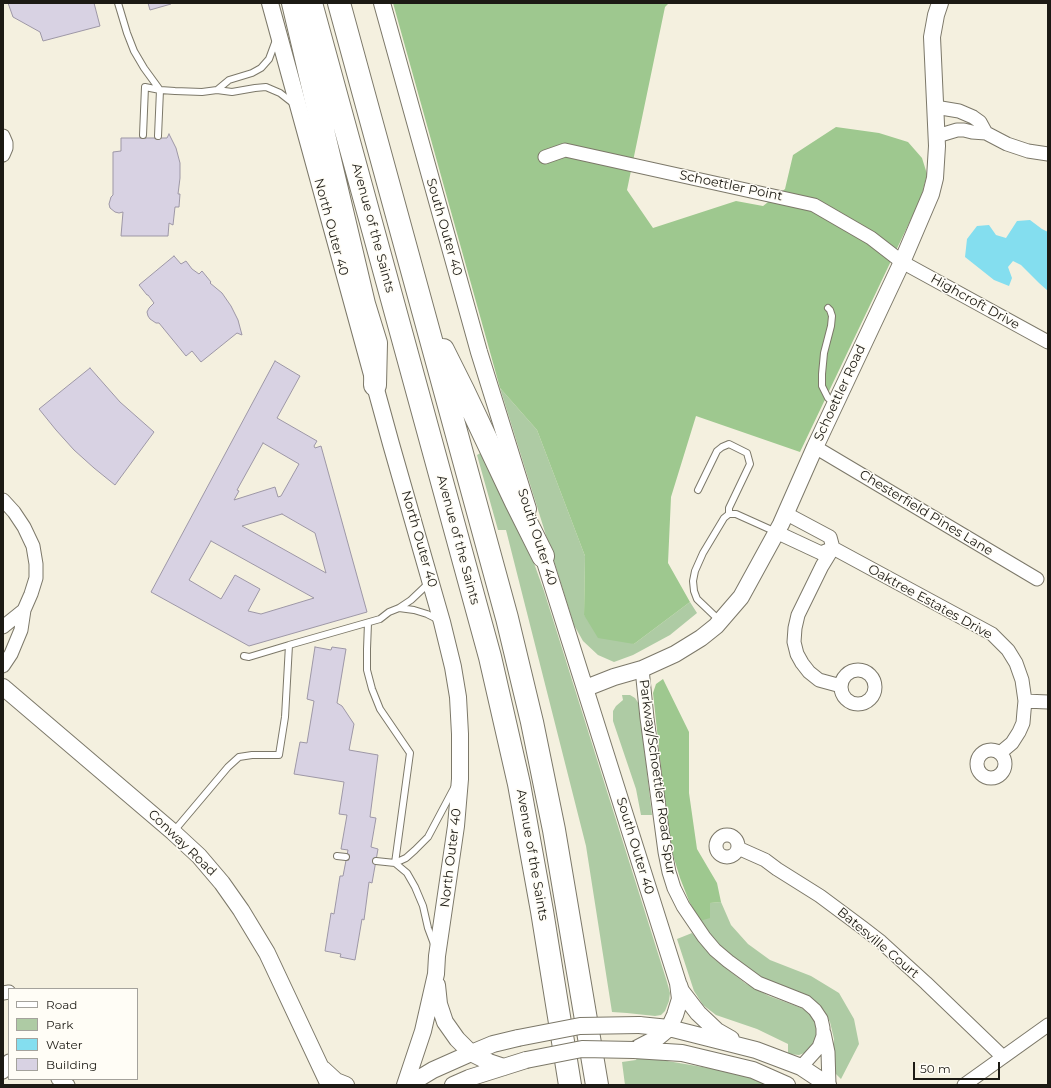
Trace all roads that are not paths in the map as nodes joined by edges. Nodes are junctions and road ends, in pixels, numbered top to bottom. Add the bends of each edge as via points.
1 (118, 3) edge
2 (270, 3) edge
3 (293, 3) edge
4 (311, 3) edge
5 (339, 3) edge
6 (382, 3) edge
7 (940, 3) edge
8 (279, 34) junction
9 (160, 90) junction
10 (217, 90) junction
11 (935, 107) junction
12 (299, 109) junction
13 (986, 133) junction
14 (143, 135) dead end
15 (3, 136) edge
16 (158, 136) dead end
17 (937, 136) junction
18 (3, 154) edge
19 (1048, 154) edge
20 (545, 157) dead end
21 (902, 262) junction
22 (828, 308) dead end
23 (423, 310) junction
24 (1048, 342) edge
25 (375, 385) junction
26 (835, 405) junction
27 (814, 447) junction
28 (698, 490) dead end
29 (3, 500) edge
30 (785, 513) junction
31 (729, 514) junction
32 (776, 532) junction
33 (833, 548) junction
34 (543, 556) junction
35 (1037, 579) dead end
36 (431, 580) junction
37 (399, 608) junction
38 (24, 610) junction
39 (720, 621) junction
40 (442, 622) junction
41 (368, 623) junction
42 (3, 627) edge
43 (3, 643) edge
44 (289, 645) junction
45 (10, 654) junction
46 (244, 656) dead end
47 (3, 666) edge
48 (642, 669) junction
49 (841, 686) dead end
50 (3, 687) edge
51 (586, 688) junction
52 (1025, 701) junction
53 (1048, 702) edge
54 (1000, 753) dead end
55 (460, 779) junction
56 (173, 832) junction
57 (738, 848) dead end
58 (337, 856) dead end
59 (346, 857) dead end
60 (376, 861) dead end
61 (395, 863) junction
62 (437, 956) junction
63 (436, 974) junction
64 (678, 983) junction
65 (1048, 1025) edge
66 (669, 1028) junction
67 (823, 1028) junction
68 (640, 1048) junction
69 (750, 1049) junction
70 (470, 1053) junction
71 (1003, 1057) junction
72 (320, 1066) junction
73 (504, 1067) junction
74 (801, 1067) junction
75 (321, 1085) edge
76 (329, 1085) edge
77 (346, 1085) edge
78 (407, 1085) edge
79 (452, 1085) edge
80 (570, 1085) edge
81 (597, 1085) edge
82 (787, 1085) edge
83 (829, 1085) edge
84 (964, 1085) edge

1 - 9 lane via 134,51
2 - 8 street, North Outer 40
3 - 25 highway via 376,343
4 - 80 highway, Avenue of the Saints via 488,649 519,784
5 - 23 highway, Avenue of the Saints
6 - 34 street, South Outer 40 via 479,352
7 - 11 street, Schoettler Road via 932,37
8 - 10 lane via 269,59 261,68 229,80
8 - 12 street, North Outer 40
9 - 10 lane
9 - 14 lane via 145,87
9 - 16 lane
10 - 12 lane via 232,92 266,87 280,93
11 - 13 street via 959,111 973,117 980,122
11 - 17 street, Schoettler Road
12 - 25 street, North Outer 40
13 - 17 street via 957,130
13 - 19 street via 1007,144
15 - 18 street via 6,148
17 - 21 street, Schoettler Road via 935,178 931,194
20 - 21 street, Schoettler Point via 565,150 814,204 871,238
21 - 24 street, Highcroft Drive
21 - 26 street, Schoettler Road
22 - 26 lane via 832,316 824,353 822,386
23 - 34 highway
23 - 81 highway, Avenue of the Saints via 507,618 534,730 556,838
25 - 36 street, North Outer 40
26 - 27 street, Schoettler Road
27 - 30 street, Schoettler Road
27 - 35 street, Chesterfield Pines Lane
28 - 31 lane via 717,451 722,447 729,444 747,453 750,464 729,508
29 - 38 street via 14,512 33,546 36,578
30 - 32 street, Schoettler Road
30 - 33 street, Oaktree Estates Drive via 830,537
31 - 32 lane via 736,514
31 - 39 lane via 703,553 693,581 697,599
32 - 33 street via 821,554
32 - 39 street, Schoettler Road via 741,597
33 - 49 street via 798,615 794,642 797,654 809,672 819,680
33 - 52 street, Oaktree Estates Drive via 992,634 1008,650 1016,663
34 - 51 street, South Outer 40
36 - 37 lane
36 - 40 street, North Outer 40
37 - 40 lane via 427,614
37 - 41 lane
38 - 42 street
38 - 45 street via 21,630
39 - 48 street, Schoettler Road via 675,654
40 - 55 street, North Outer 40 via 458,697
41 - 44 lane
41 - 61 lane via 367,670 372,689 380,709 410,753
43 - 45 street
44 - 46 lane via 249,657
44 - 56 lane via 285,717 279,755 239,757
45 - 47 street
48 - 51 street, Schoettler Road
48 - 67 street, Parkway/Schoettler Road Spur via 665,852 674,888 683,906 704,937 728,962 758,983 806,1002 821,1019
50 - 56 street, Conway Road
51 - 64 street, South Outer 40
52 - 53 street
52 - 54 street, Oaktree Estates Drive via 1023,723 1019,732 1012,744
55 - 61 lane via 428,837 406,858
55 - 62 street, North Outer 40 via 456,826
56 - 72 street, Conway Road via 204,862 241,910 267,953
57 - 71 street, Batesville Court via 764,860 820,896 881,942
58 - 59 lane
60 - 61 lane
61 - 62 lane via 407,873 415,887
62 - 63 street, North Outer 40
63 - 70 street via 439,1004 445,1022 456,1039
63 - 78 street, North Outer 40
64 - 66 street, South Outer 40 via 680,999
64 - 69 street via 698,1013 717,1031
65 - 71 street
66 - 68 street
66 - 69 street
66 - 70 street, bridge via 639,1025 580,1026 493,1044
67 - 74 street via 819,1047
67 - 83 street, Parkway/Schoettler Road Spur via 828,1052
68 - 73 street, bridge via 582,1049
68 - 82 street via 682,1053 753,1070
69 - 74 street
70 - 73 street
70 - 78 street
71 - 84 street
72 - 75 street
72 - 76 street, Conway Road
72 - 77 street
73 - 79 street
74 - 83 street

